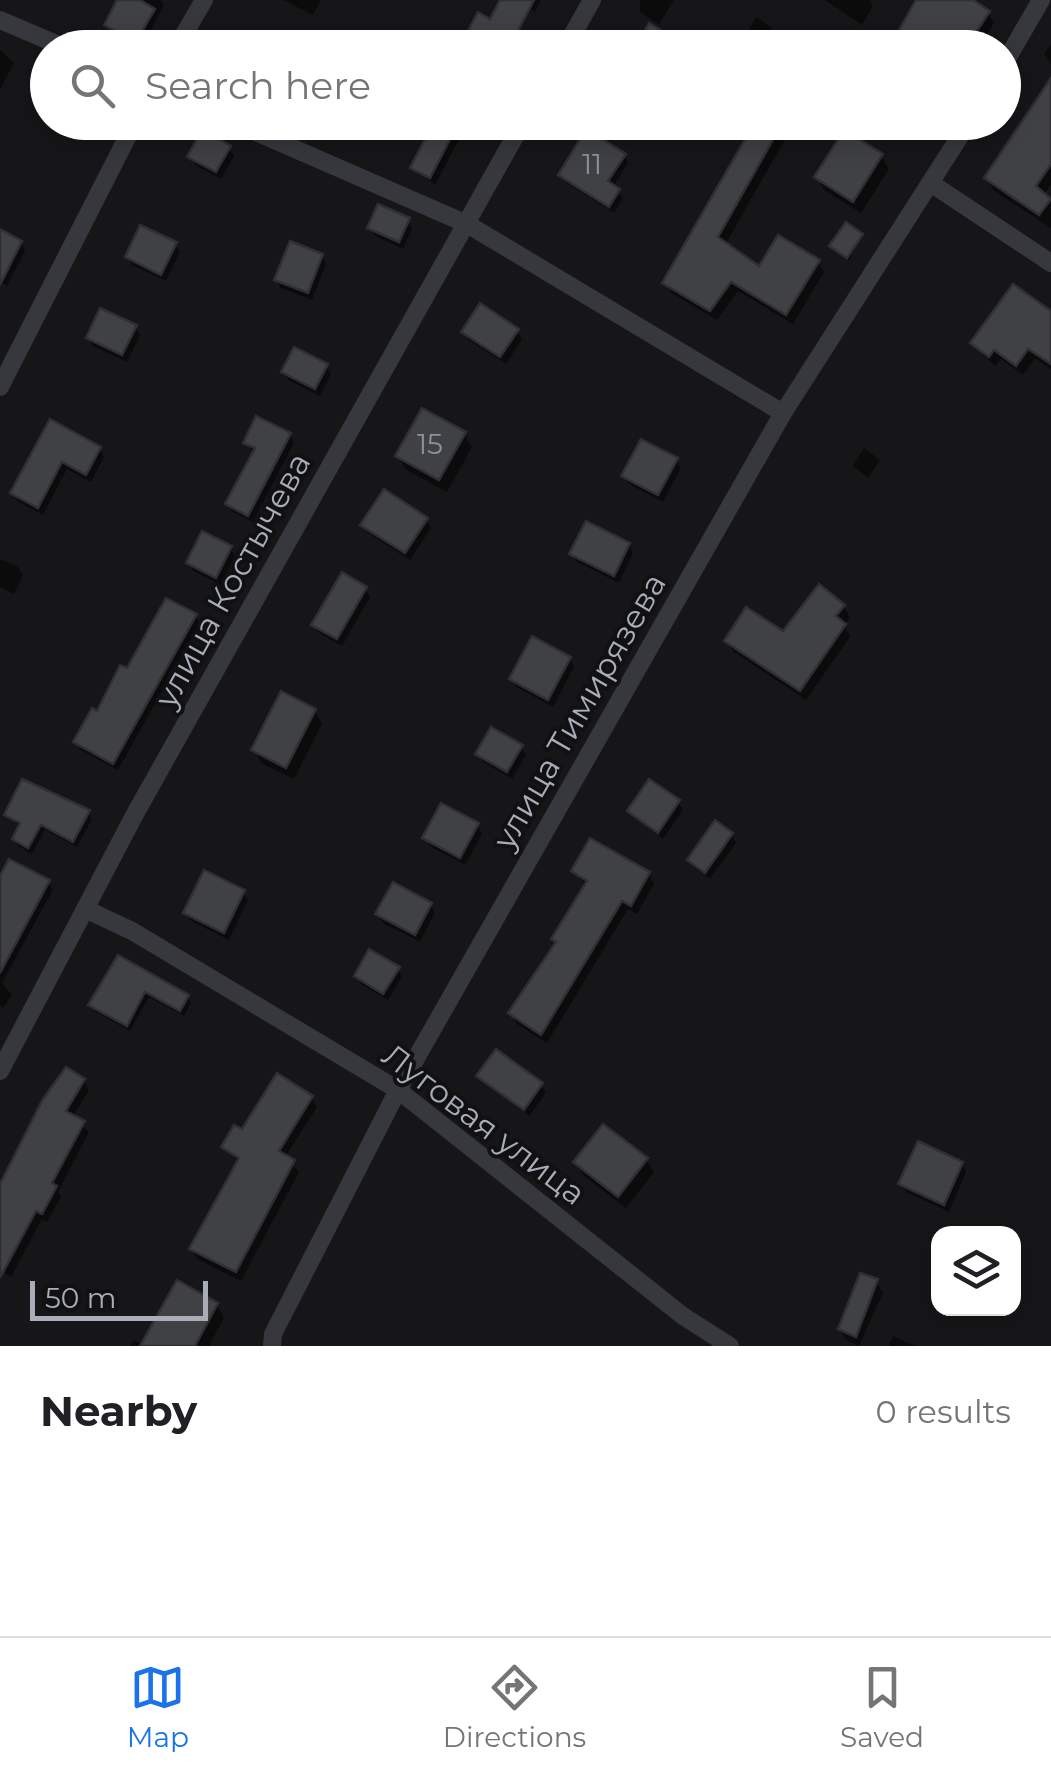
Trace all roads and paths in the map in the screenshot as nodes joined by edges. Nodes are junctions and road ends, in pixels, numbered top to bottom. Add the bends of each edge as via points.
1 (204, 0) edge
2 (592, 0) edge
3 (1041, 0) edge
4 (0, 20) edge
5 (186, 30) edge
6 (576, 30) edge
7 (30, 33) edge
8 (1021, 35) edge
9 (126, 140) edge
10 (274, 140) edge
11 (513, 140) edge
12 (958, 140) edge
13 (932, 184) junction
14 (466, 224) junction
15 (1051, 263) edge
16 (0, 388) edge
17 (783, 413) junction
18 (85, 909) junction
19 (0, 1071) edge
20 (398, 1090) junction
21 (272, 1346) edge
22 (730, 1346) edge

1 - 5 street
2 - 6 street
3 - 8 street
4 - 7 street
9 - 16 street
10 - 14 street
11 - 14 street, улица Костычева
12 - 13 street, улица Тимирязева
13 - 15 street
13 - 17 street, улица Тимирязева
14 - 17 street
14 - 18 street, улица Костычева
17 - 20 street, улица Тимирязева
18 - 19 street, улица Костычева
18 - 20 street, Луговая улица via 132,930
20 - 21 street, улица Тимирязева
20 - 22 street, Луговая улица

